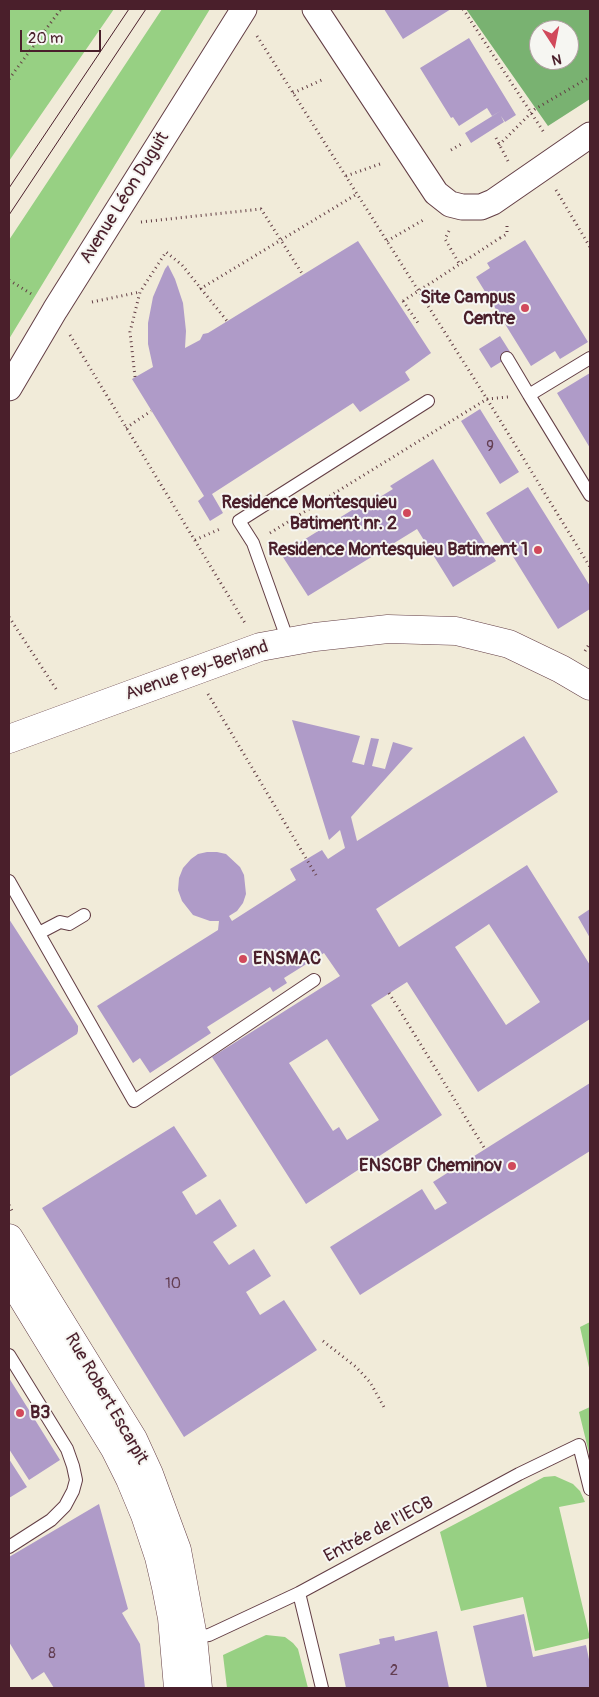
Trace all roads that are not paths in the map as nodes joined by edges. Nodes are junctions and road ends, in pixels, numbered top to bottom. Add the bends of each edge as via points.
1 (315, 9) edge
2 (243, 10) edge
3 (590, 134) edge
4 (508, 358) dead end
5 (590, 358) edge
6 (9, 388) edge
7 (529, 395) junction
8 (428, 401) dead end
9 (590, 495) edge
10 (288, 641) junction
11 (590, 686) edge
12 (9, 739) edge
13 (9, 881) edge
14 (84, 915) dead end
15 (39, 933) junction
16 (314, 980) dead end
17 (9, 1238) edge
18 (9, 1276) edge
19 (9, 1355) edge
20 (590, 1489) edge
21 (9, 1547) edge
22 (299, 1593) junction
23 (193, 1638) junction
24 (178, 1688) edge
25 (198, 1688) edge
26 (322, 1688) edge

1 - 3 street via 436,193 450,204 481,207 493,202
2 - 6 street, Avenue Léon Duguit
4 - 7 lane
5 - 7 lane
7 - 9 lane
8 - 10 lane via 239,521 253,543
10 - 11 street, Avenue Pey-Berland via 388,629 456,631 509,644
10 - 12 street, Avenue Pey-Berland via 260,647 194,670
13 - 15 lane
14 - 15 lane via 69,924 60,922
15 - 16 lane via 134,1101
17 - 23 street, Rue Robert Escarpit via 133,1439 177,1550
18 - 24 street, Rue Robert Escarpit via 116,1449 145,1515 159,1556 172,1618
19 - 21 lane via 67,1449 76,1480 65,1506 51,1520
20 - 22 lane, Entrée de l'IECB via 579,1445
22 - 23 lane, Entrée de l'IECB via 209,1635
22 - 26 lane
23 - 25 street, Rue Robert Escarpit

